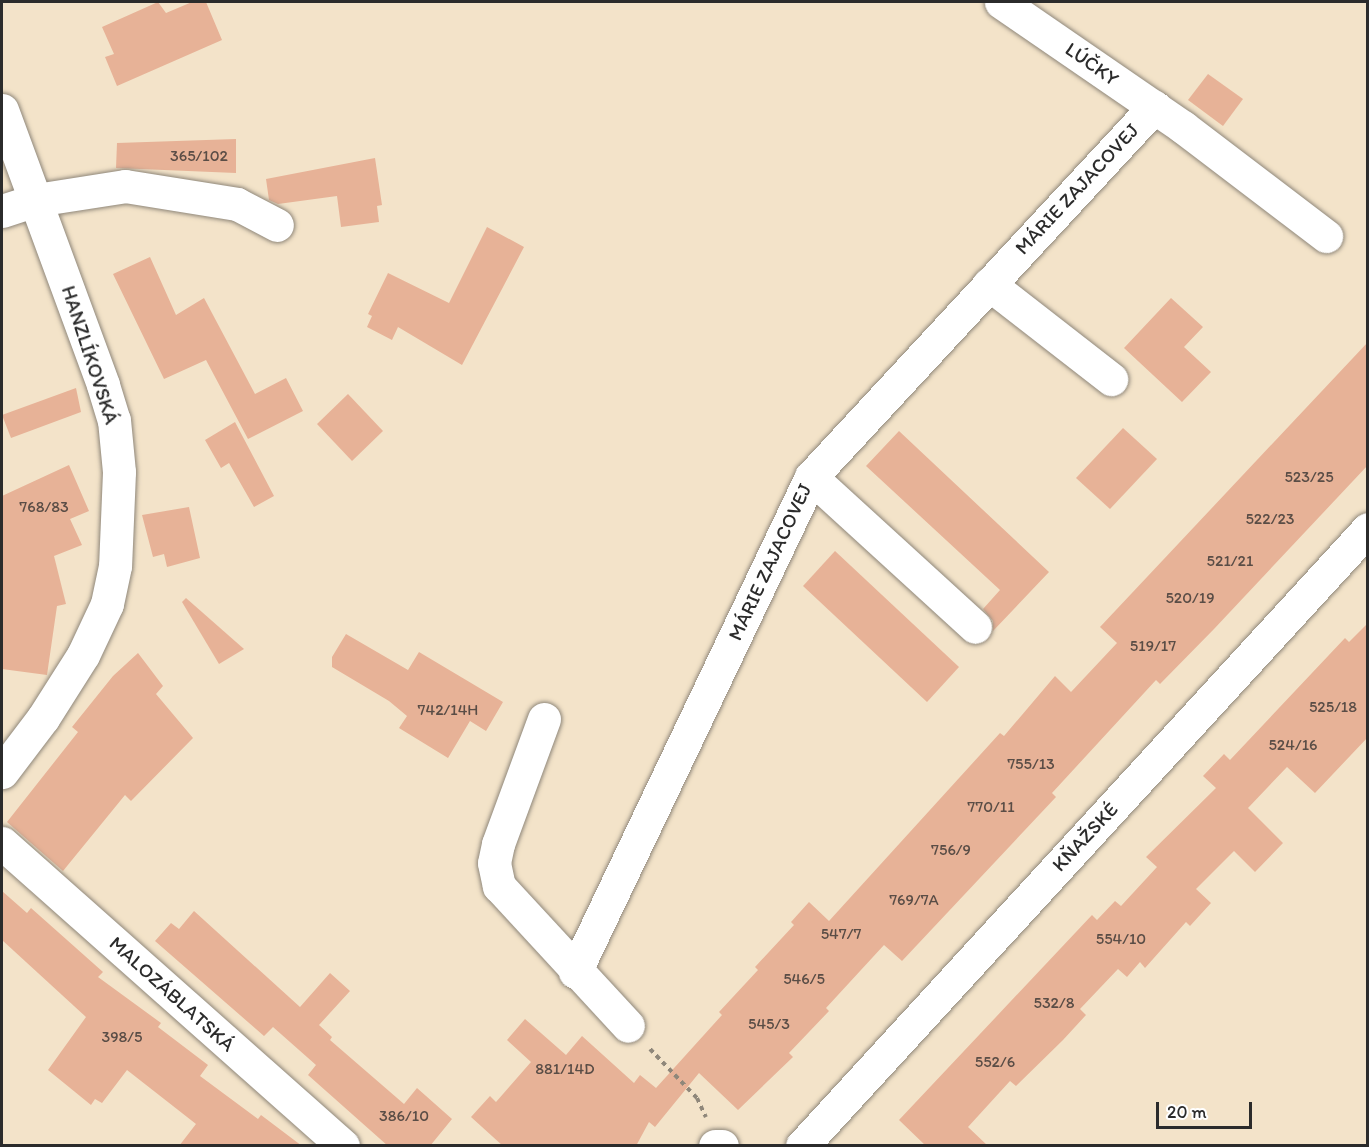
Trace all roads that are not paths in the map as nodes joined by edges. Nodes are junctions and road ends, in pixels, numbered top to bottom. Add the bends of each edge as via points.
1 (1001, 2) edge
2 (1154, 107) junction
3 (2, 110) edge
4 (36, 200) junction
5 (2, 211) edge
6 (278, 225) dead end
7 (1326, 236) dead end
8 (989, 284) junction
9 (1111, 379) dead end
10 (811, 477) junction
11 (1368, 529) edge
12 (975, 627) dead end
13 (544, 719) dead end
14 (2, 772) edge
15 (2, 843) edge
16 (575, 972) junction
17 (628, 1026) road end
18 (343, 1146) edge
19 (802, 1146) edge

1 - 2 street, LÚČKY
2 - 7 street, LÚČKY
2 - 8 street, MÁRIE ZAJACOVEJ
3 - 4 street, HANZLÍKOVSKÁ
4 - 5 street
4 - 6 street via 124,186 237,204
4 - 14 street, HANZLÍKOVSKÁ via 114,420 119,472 115,566 107,604 83,655
8 - 9 street
8 - 10 street, MÁRIE ZAJACOVEJ
10 - 12 street
10 - 16 street, MÁRIE ZAJACOVEJ
11 - 19 street, KŇAŽSKÉ
13 - 16 street via 494,863 499,886
15 - 18 street, MALOZÁBLATSKÁ
16 - 17 street

